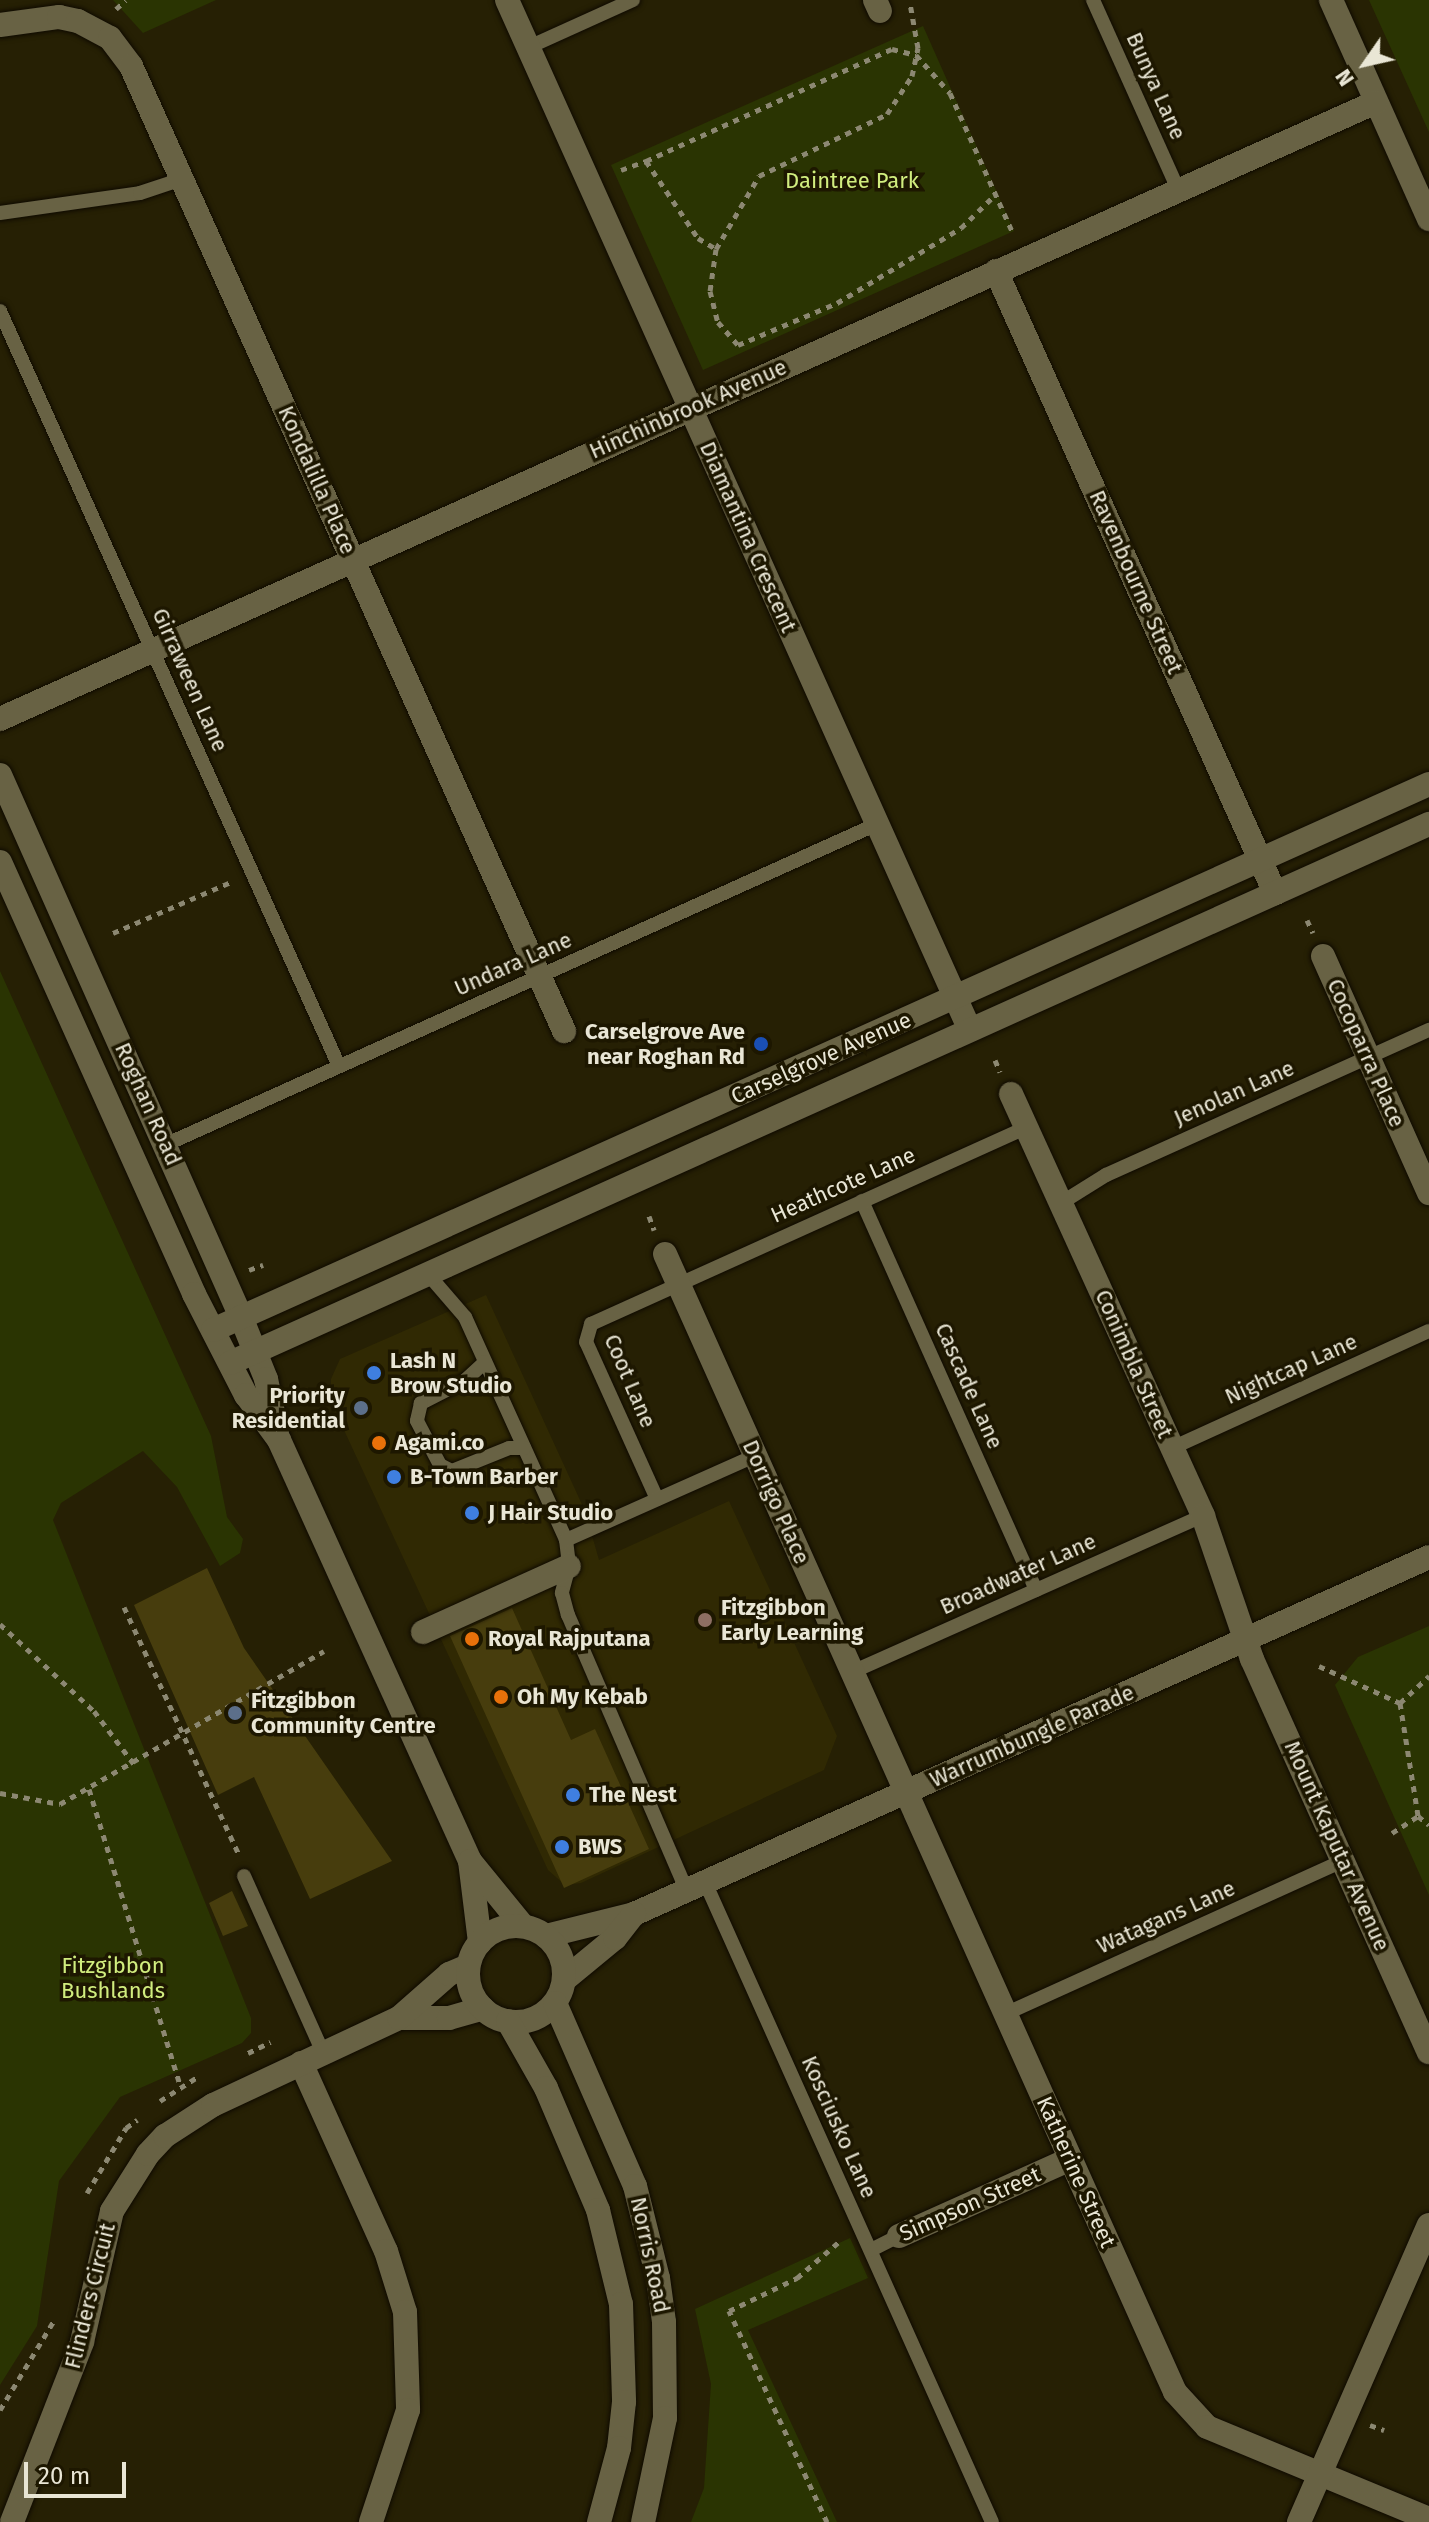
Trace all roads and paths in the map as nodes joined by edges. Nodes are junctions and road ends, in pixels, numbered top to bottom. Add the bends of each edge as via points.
1 (126, 0) edge
2 (507, 0) edge
3 (633, 0) edge
4 (909, 0) edge
5 (1093, 0) edge
6 (1331, 0) edge
7 (113, 12) dead end
8 (0, 25) edge
9 (529, 47) junction
10 (916, 55) junction
11 (1376, 102) junction
12 (646, 161) junction
13 (621, 170) dead end
14 (182, 179) junction
15 (1179, 191) junction
16 (996, 194) junction
17 (0, 213) edge
18 (1429, 219) edge
19 (1017, 241) dead end
20 (716, 249) junction
21 (996, 271) junction
22 (0, 311) edge
23 (690, 408) junction
24 (352, 560) junction
25 (152, 650) junction
26 (0, 719) edge
27 (0, 775) edge
28 (1429, 784) edge
29 (877, 824) junction
30 (1429, 824) edge
31 (1260, 859) junction
32 (0, 862) edge
33 (252, 872) junction
34 (1275, 893) junction
35 (113, 933) dead end
36 (1323, 956) dead end
37 (540, 976) junction
38 (955, 997) junction
39 (970, 1030) junction
40 (1429, 1030) edge
41 (564, 1031) dead end
42 (1369, 1057) junction
43 (339, 1066) junction
44 (1011, 1094) dead end
45 (1026, 1128) junction
46 (167, 1144) junction
47 (1429, 1193) edge
48 (862, 1201) junction
49 (1061, 1203) junction
50 (665, 1254) dead end
51 (263, 1265) dead end
52 (247, 1271) dead end
53 (427, 1273) junction
54 (678, 1284) junction
55 (241, 1317) junction
56 (213, 1330) junction
57 (1429, 1331) edge
58 (256, 1351) junction
59 (485, 1362) junction
60 (230, 1363) junction
61 (279, 1440) junction
62 (524, 1448) junction
63 (1172, 1448) junction
64 (755, 1456) junction
65 (657, 1499) junction
66 (1203, 1516) junction
67 (566, 1540) junction
68 (1429, 1557) edge
69 (569, 1566) junction
70 (1036, 1590) junction
71 (124, 1607) dead end
72 (0, 1624) edge
73 (423, 1632) dead end
74 (1245, 1639) junction
75 (324, 1651) dead end
76 (1319, 1666) dead end
77 (852, 1672) junction
78 (1429, 1676) edge
79 (1400, 1703) junction
80 (134, 1764) junction
81 (89, 1789) junction
82 (0, 1793) edge
83 (906, 1793) junction
84 (1418, 1816) junction
85 (1429, 1825) edge
86 (1392, 1833) dead end
87 (1345, 1860) junction
88 (470, 1861) junction
89 (243, 1869) joint
90 (696, 1886) junction
91 (634, 1914) junction
92 (523, 1926) junction
93 (546, 1936) junction
94 (480, 1942) junction
95 (468, 1966) junction
96 (564, 1980) junction
97 (555, 2003) junction
98 (483, 2008) junction
99 (1005, 2014) junction
100 (399, 2018) junction
101 (508, 2021) junction
102 (1429, 2052) edge
103 (312, 2058) junction
104 (180, 2085) dead end
105 (1070, 2159) junction
106 (1429, 2225) edge
107 (848, 2234) dead end
108 (899, 2236) joint
109 (871, 2250) junction
110 (1370, 2425) dead end
111 (1384, 2430) dead end
112 (1323, 2476) junction
113 (1429, 2519) edge
114 (12, 2522) edge
115 (371, 2522) edge
116 (599, 2522) edge
117 (643, 2522) edge
118 (827, 2522) edge
119 (992, 2522) edge
120 (1299, 2522) edge

1 - 7 path
2 - 9 street, Diamantina Crescent
3 - 9 lane
4 - 10 path via 916,20
5 - 15 lane, Bunya Lane
6 - 11 street
8 - 14 street, Kondalilla Place via 59,17 110,38 131,66
9 - 23 street, Diamantina Crescent
10 - 12 path via 892,49
10 - 16 path via 950,93
10 - 20 path via 912,76 887,114 759,176
11 - 15 street, Hinchinbrook Avenue
11 - 18 street
12 - 13 path
12 - 20 path via 698,238
14 - 17 lane via 140,193
14 - 24 street, Kondalilla Place
15 - 21 street, Hinchinbrook Avenue
16 - 19 path
16 - 20 path via 961,228 837,303 738,345 718,322 710,291
21 - 23 street, Hinchinbrook Avenue
21 - 31 street, Ravenbourne Street
22 - 25 lane, Girraween Lane
23 - 24 street, Hinchinbrook Avenue
23 - 29 street, Diamantina Crescent
24 - 25 street, Hinchinbrook Avenue
24 - 37 street, Kondalilla Place
25 - 26 street, Hinchinbrook Avenue
25 - 33 lane, Girraween Lane
27 - 46 street, Roghan Road
28 - 31 street, Carselgrove Avenue
29 - 37 lane, Undara Lane
29 - 38 street, Diamantina Crescent
30 - 34 street, Carselgrove Avenue
31 - 34 street, Ravenbourne Street
31 - 38 street, Carselgrove Avenue
32 - 56 street, Roghan Road
33 - 35 path
33 - 43 lane, Girraween Lane
34 - 39 street, Carselgrove Avenue
36 - 42 street, Cocoparra Place
37 - 41 street, Kondalilla Place
37 - 43 lane, Undara Lane
38 - 39 street, Diamantina Crescent
38 - 55 street, Carselgrove Avenue
39 - 53 street, Carselgrove Avenue
40 - 42 lane, Jenolan Lane
42 - 47 street, Cocoparra Place
42 - 49 lane, Jenolan Lane via 1106,1175
43 - 46 lane, Undara Lane
44 - 45 street, Conimbla Street
45 - 48 lane, Heathcote Lane
45 - 49 street, Conimbla Street
46 - 55 street, Roghan Road
48 - 54 lane, Heathcote Lane
48 - 70 lane, Cascade Lane
49 - 63 street, Conimbla Street
50 - 54 street, Dorrigo Place
51 - 52 path
53 - 58 street, Carselgrove Avenue
53 - 59 lane, Kosciusko Lane via 456,1302
54 - 64 street, Dorrigo Place
54 - 65 lane, Coot Lane via 596,1321 586,1337
55 - 56 street, Carselgrove Avenue
55 - 58 street, Roghan Road
56 - 60 street, Roghan Road
57 - 63 lane, Nightcap Lane
58 - 60 street, Carselgrove Avenue
58 - 61 street, Roghan Road
59 - 62 lane, Kosciusko Lane
59 - 62 lane via 466,1380 421,1403 417,1421 436,1460 452,1471 509,1448
60 - 61 street, Roghan Road
61 - 88 street, Roghan Road
62 - 67 lane, Kosciusko Lane
63 - 66 street, Conimbla Street
64 - 65 lane
64 - 77 street, Dorrigo Place
65 - 67 lane
66 - 70 lane, Broadwater Lane
66 - 74 street, Conimbla Street
67 - 69 lane, Kosciusko Lane
68 - 74 street, Warrumbungle Parade
69 - 73 street
69 - 90 lane, Kosciusko Lane via 562,1593 568,1615
70 - 77 lane, Broadwater Lane
71 - 89 path
72 - 80 path via 94,1711
74 - 83 street, Warrumbungle Parade
74 - 87 street, Mount Kaputar Avenue
75 - 80 path
76 - 79 path
77 - 83 street, Dorrigo Place
78 - 79 path
79 - 84 path
80 - 81 path
81 - 82 path via 60,1804
81 - 104 path
83 - 90 street, Warrumbungle Parade
83 - 99 street, Katherine Street
84 - 85 path
84 - 86 path
87 - 99 lane, Watagans Lane
87 - 102 street, Mount Kaputar Avenue
88 - 92 street, Roghan Road
88 - 94 street, Roghan Road
89 - 103 lane
90 - 91 street, Warrumbungle Parade
90 - 109 lane, Kosciusko Lane
91 - 93 street, Warrumbungle Parade
91 - 96 street, Warrumbungle Parade via 615,1938
92 - 93 street
92 - 94 street via 492,1932
93 - 96 street via 557,1949
94 - 95 street
95 - 98 street via 468,1982
95 - 100 street, Flinders Circuit via 449,1974
96 - 97 street
97 - 101 street via 534,2019
97 - 117 street, Norris Road via 635,2186 658,2278 665,2418
98 - 100 street, Flinders Circuit via 455,2018
98 - 101 street
99 - 105 street, Katherine Street
100 - 103 street, Flinders Circuit
101 - 116 street, Norris Road via 546,2088 598,2210 621,2304 624,2402 619,2448
103 - 114 street, Flinders Circuit via 186,2121 165,2136 128,2181 102,2242 82,2342
103 - 115 street via 405,2312 408,2410
105 - 108 street, Simpson Street
105 - 112 street, Katherine Street via 1183,2406 1207,2427
106 - 112 street
107 - 118 path via 797,2278 729,2311
108 - 109 lane, Simpson Street
109 - 119 lane, Kosciusko Lane
110 - 111 path
112 - 113 street, Katherine Street
112 - 120 street

